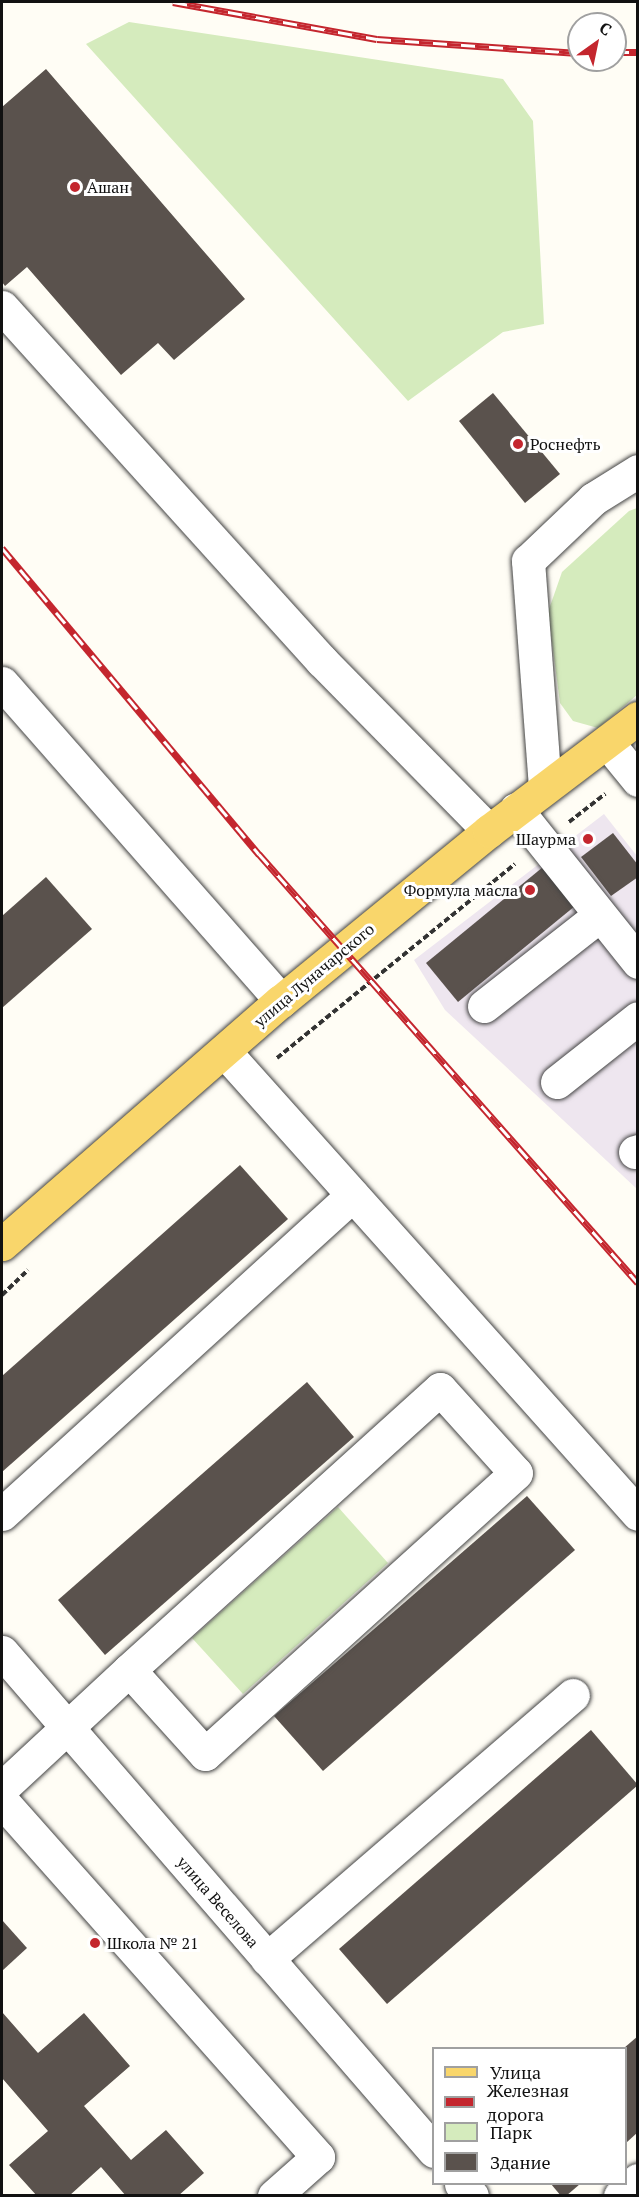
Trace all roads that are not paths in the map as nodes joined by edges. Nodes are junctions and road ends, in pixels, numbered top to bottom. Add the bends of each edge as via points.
1 (2, 307) edge
2 (638, 471) edge
3 (2, 683) edge
4 (638, 718) edge
5 (607, 742) junction
6 (635, 776) edge
7 (545, 786) junction
8 (516, 809) junction
9 (489, 831) junction
10 (600, 915) junction
11 (638, 962) edge
12 (281, 1001) junction
13 (484, 1006) dead end
14 (638, 1018) edge
15 (224, 1051) junction
16 (556, 1082) dead end
17 (352, 1195) junction
18 (2, 1244) edge
19 (2, 1514) edge
20 (638, 1514) edge
21 (2, 1652) edge
22 (129, 1670) junction
23 (573, 1695) dead end
24 (68, 1729) junction
25 (2, 1788) edge
26 (2, 1801) edge
27 (267, 1959) junction
28 (432, 2149) edge
29 (638, 2180) edge
30 (274, 2196) edge
31 (620, 2196) edge

1 - 9 street via 322,661
2 - 7 street via 593,499 528,561
3 - 12 street
4 - 5 main road, улица Луначарского
5 - 6 street
5 - 7 main road, улица Луначарского
7 - 8 main road, улица Луначарского
8 - 9 main road, улица Луначарского
8 - 10 street
9 - 12 main road, улица Луначарского
10 - 11 street
10 - 13 street
12 - 15 main road, улица Луначарского
14 - 16 street
15 - 17 street
15 - 18 main road, улица Луначарского
17 - 19 street
17 - 20 street
21 - 24 street, улица Веселова
22 - 22 street via 204,1754 516,1473 440,1389
22 - 24 street
23 - 27 street
24 - 25 street
24 - 27 street, улица Веселова
26 - 30 street via 318,2157
27 - 28 street, улица Веселова
29 - 31 street

